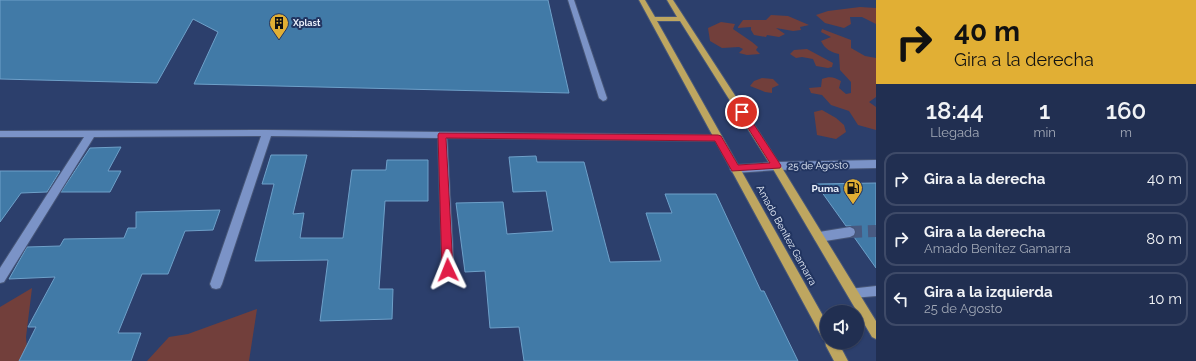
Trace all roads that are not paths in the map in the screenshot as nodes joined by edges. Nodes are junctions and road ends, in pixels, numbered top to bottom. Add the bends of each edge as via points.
1 (571, 0) edge
2 (642, 0) edge
3 (670, 0) edge
4 (652, 18) junction
5 (681, 19) junction
6 (603, 98) dead end
7 (267, 133) junction
8 (0, 134) edge
9 (91, 134) junction
10 (442, 135) junction
11 (718, 138) junction
12 (876, 164) edge
13 (776, 166) junction
14 (735, 169) junction
15 (850, 232) tunnel mouth
16 (819, 238) junction
17 (448, 270) dead end
18 (0, 278) edge
19 (216, 284) dead end
20 (876, 291) edge
21 (852, 293) junction
22 (820, 322) edge
23 (876, 332) edge
24 (835, 349) edge
25 (841, 361) edge

1 - 6 street
2 - 4 main road, Amado Benítez Gamarra
3 - 5 main road
4 - 5 main road
4 - 11 main road, Amado Benítez Gamarra
5 - 13 main road
7 - 9 street
7 - 10 street
7 - 19 street
8 - 9 street
9 - 18 street
10 - 11 street
10 - 17 street
11 - 14 main road, Amado Benítez Gamarra
12 - 13 street, 25 de Agosto
13 - 14 street, 25 de Agosto
13 - 16 main road
14 - 22 main road, Amado Benítez Gamarra
15 - 16 street
16 - 21 main road
20 - 21 street
21 - 23 main road
24 - 25 main road

